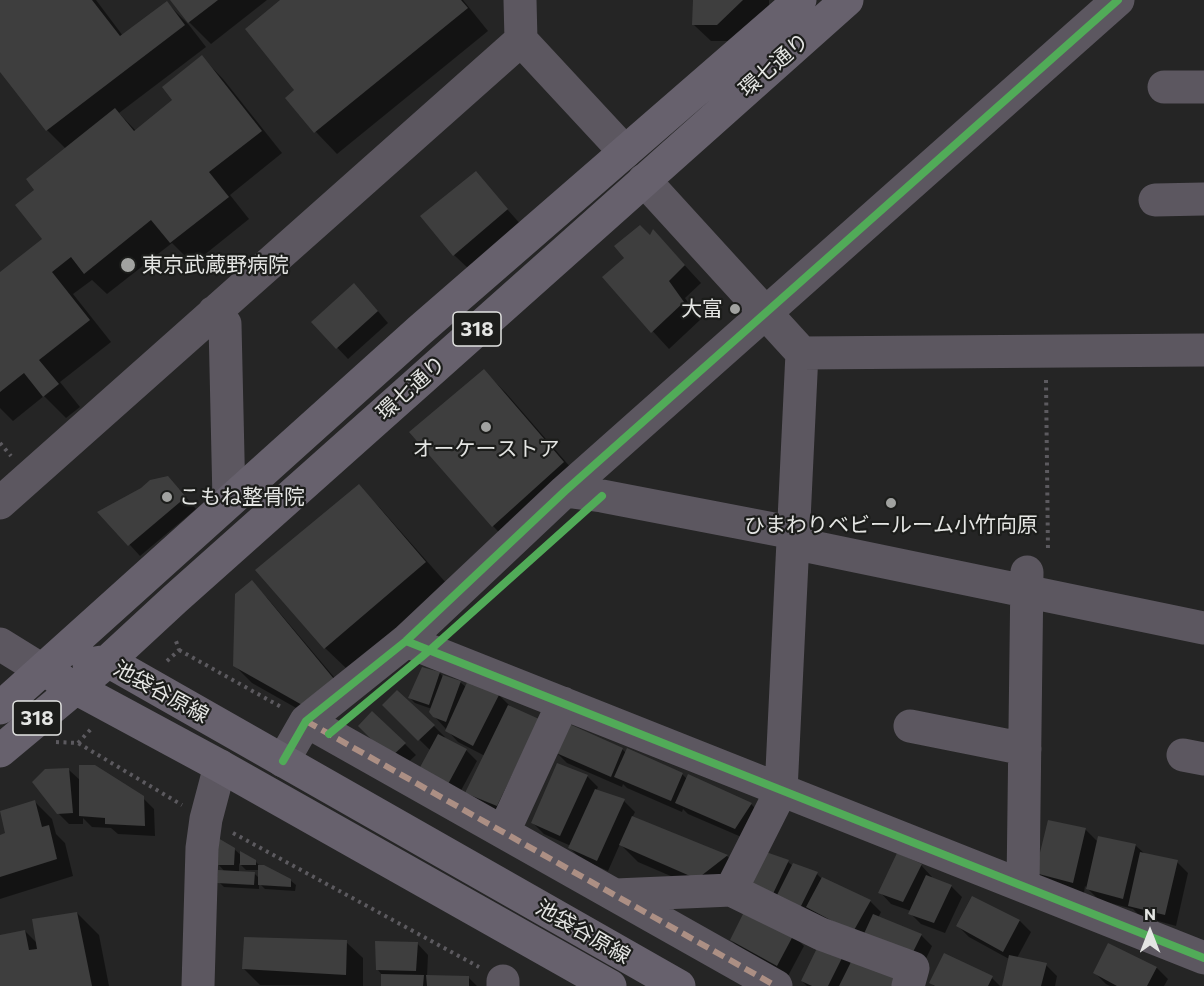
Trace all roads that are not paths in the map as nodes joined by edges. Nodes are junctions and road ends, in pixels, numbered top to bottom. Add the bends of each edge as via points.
1 (519, 0) edge
2 (848, 0) edge
3 (1118, 0) edge
4 (785, 7) edge
5 (521, 40) junction
6 (1164, 87) dead end
7 (1204, 87) edge
8 (626, 152) junction
9 (644, 180) junction
10 (1204, 199) edge
11 (1155, 200) dead end
12 (214, 312) junction
13 (764, 313) junction
14 (1204, 350) edge
15 (802, 353) junction
16 (565, 491) junction
17 (228, 501) junction
18 (0, 503) edge
19 (793, 533) junction
20 (1034, 578) junction
21 (1204, 606) edge
22 (1204, 628) edge
23 (406, 641) junction
24 (0, 644) edge
25 (108, 661) junction
26 (42, 670) junction
27 (75, 687) junction
28 (562, 703) junction
29 (0, 708) edge
30 (202, 715) junction
31 (306, 721) junction
32 (910, 726) dead end
33 (1025, 748) junction
34 (0, 751) edge
35 (283, 761) junction
36 (220, 766) junction
37 (781, 791) junction
38 (504, 831) junction
39 (1023, 885) junction
40 (731, 890) junction
41 (616, 895) junction
42 (1204, 958) edge
43 (198, 986) edge
44 (610, 986) edge
45 (679, 986) edge
46 (776, 986) edge
47 (908, 986) edge

1 - 5 street
2 - 9 main road, 環七通り / 318
3 - 13 street
4 - 8 main road, 環七通り / 318
5 - 8 street
5 - 12 street
6 - 7 street
8 - 17 main road, 環七通り / 318
9 - 13 street
9 - 25 main road, 環七通り / 318
10 - 11 street
12 - 17 street via 225,324
12 - 18 street
13 - 15 street
13 - 16 street
14 - 15 street
15 - 19 street
16 - 19 street
16 - 23 street
17 - 26 main road, 環七通り / 318
19 - 20 street
19 - 37 street
20 - 21 street
20 - 22 street
20 - 33 street
23 - 28 street
23 - 31 street
24 - 26 street
25 - 26 main road, 池袋谷原線
25 - 27 main road, 環七通り / 318
25 - 30 main road, 池袋谷原線
26 - 27 main road, 池袋谷原線
26 - 29 main road, 環七通り / 318
27 - 34 main road, 環七通り / 318
27 - 36 main road, 池袋谷原線
28 - 37 street
28 - 38 street
30 - 35 main road, 池袋谷原線
30 - 36 main road via 223,752
31 - 35 street
31 - 38 street
32 - 33 street
33 - 39 street
35 - 45 main road, 池袋谷原線
36 - 43 street via 202,848
36 - 44 main road, 池袋谷原線
37 - 39 street
37 - 40 street
38 - 41 street
39 - 42 street
40 - 41 street
40 - 47 street via 821,934 913,968
41 - 46 street

